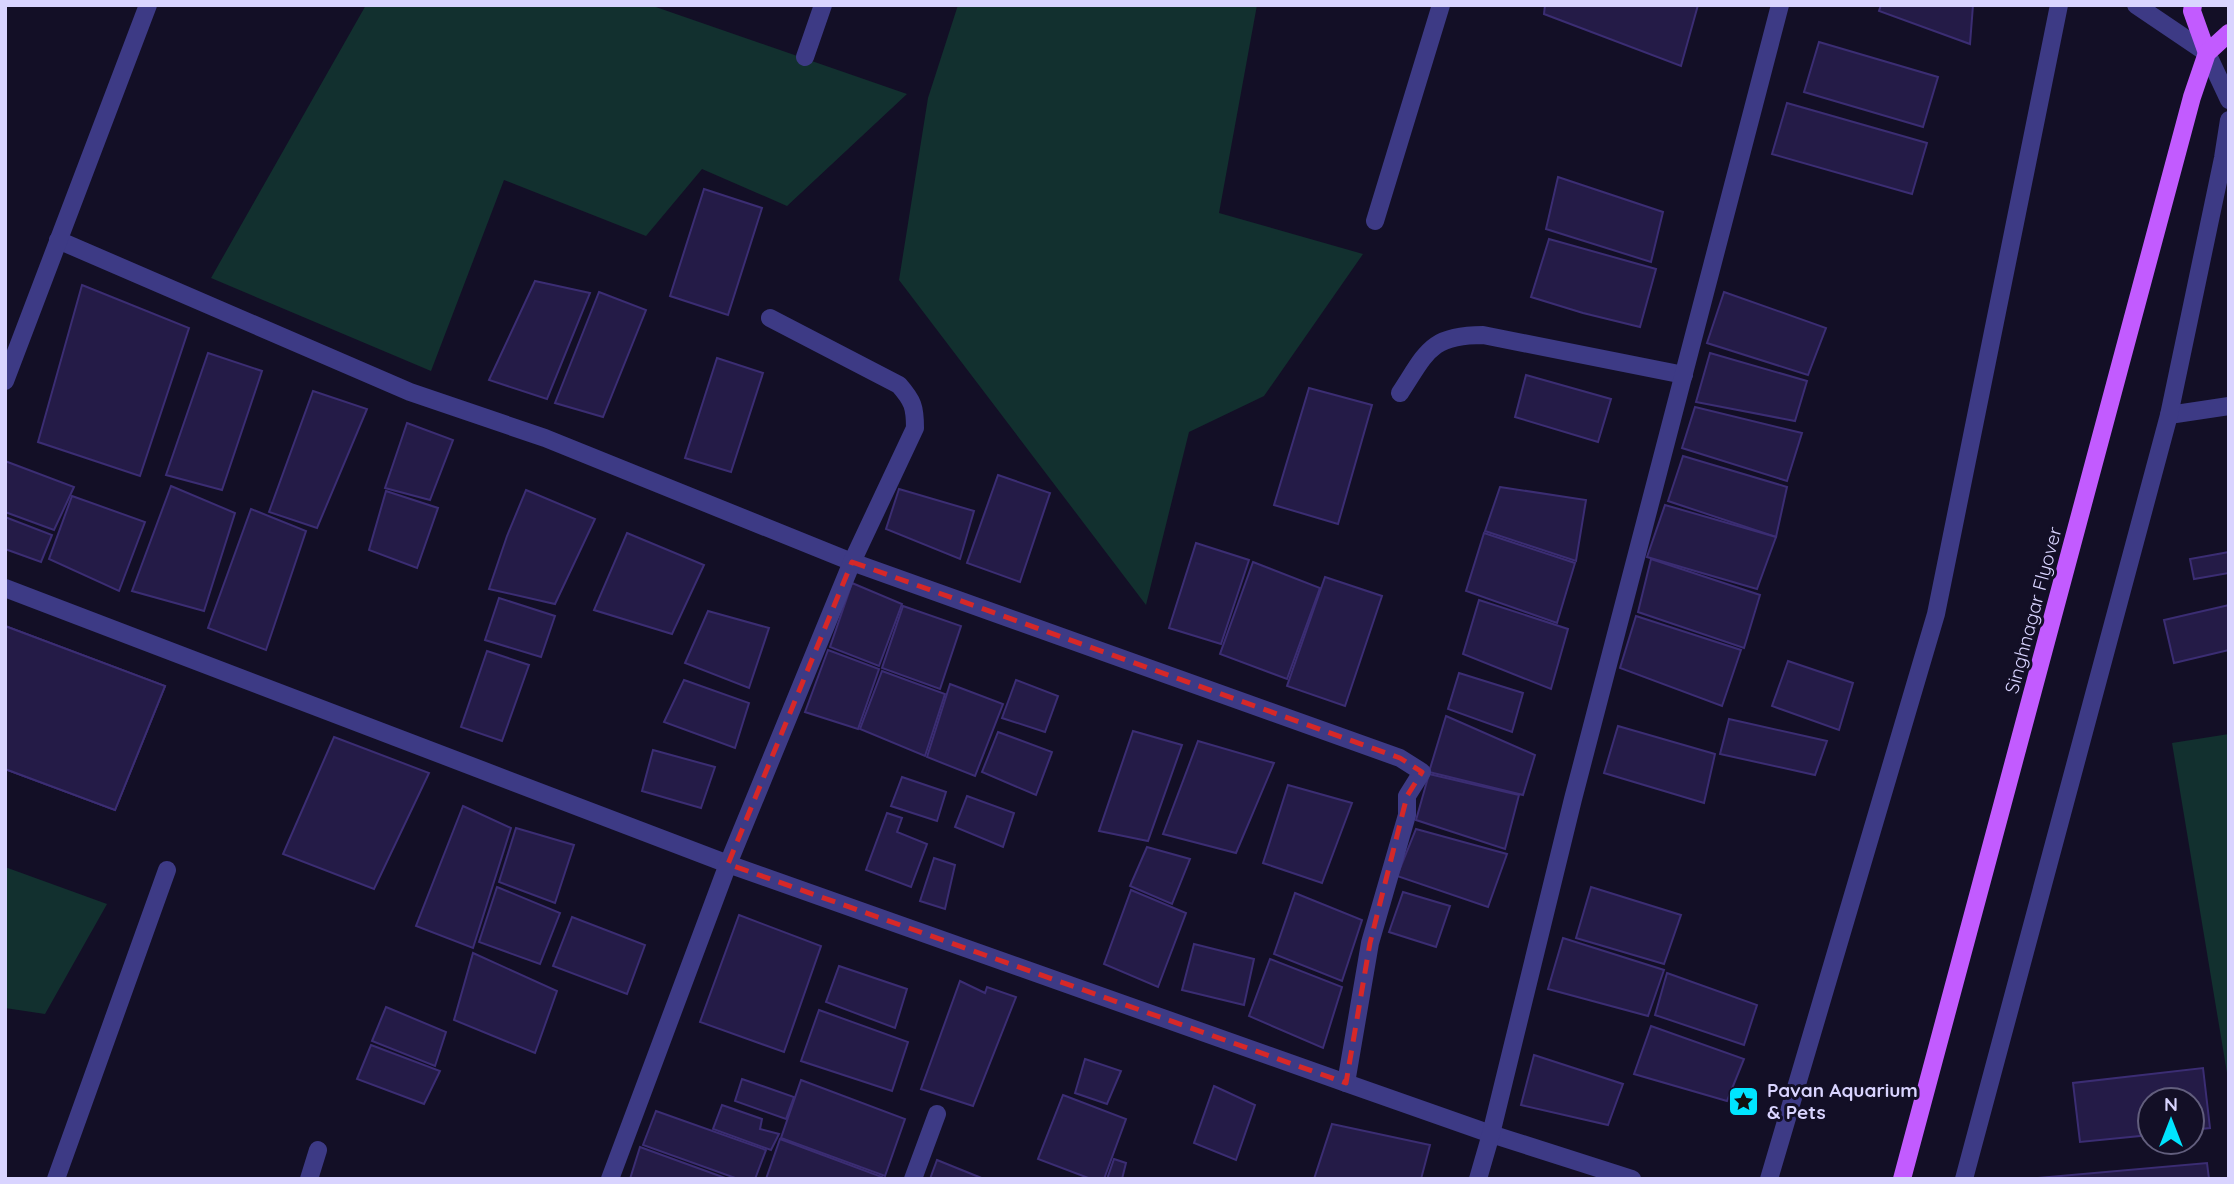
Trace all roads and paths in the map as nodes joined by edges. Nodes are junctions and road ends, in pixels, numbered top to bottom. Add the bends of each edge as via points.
1 (148, 5) edge
2 (823, 5) edge
3 (1441, 5) edge
4 (1780, 5) edge
5 (2059, 5) edge
6 (2136, 5) edge
7 (2193, 5) edge
8 (2229, 33) edge
9 (2207, 53) junction
10 (805, 57) dead end
11 (2229, 100) edge
12 (2229, 120) edge
13 (1375, 221) dead end
14 (58, 240) junction
15 (770, 318) dead end
16 (1684, 376) junction
17 (5, 381) edge
18 (1400, 393) dead end
19 (2229, 406) edge
20 (2169, 415) junction
21 (852, 562) junction
22 (5, 588) edge
23 (728, 864) junction
24 (167, 870) dead end
25 (1346, 1083) junction
26 (937, 1114) dead end
27 (1491, 1134) junction
28 (318, 1150) dead end
29 (56, 1179) edge
30 (309, 1179) edge
31 (610, 1179) edge
32 (913, 1179) edge
33 (1478, 1179) edge
34 (1632, 1179) edge
35 (1769, 1179) edge
36 (1902, 1179) edge
37 (1964, 1179) edge

1 - 14 street
2 - 10 street
3 - 13 street
4 - 16 street
5 - 35 street via 1936,614
6 - 9 street
7 - 9 main road
8 - 9 main road
9 - 11 street
9 - 36 main road, Singhnagar Flyover
12 - 20 street
14 - 17 street
14 - 21 street via 410,392 545,438
15 - 21 street via 899,385 912,399 915,428
16 - 18 street via 1483,335 1458,335 1438,343 1423,358
16 - 27 street
19 - 20 street
20 - 37 street
21 - 23 street
21 - 25 street via 1400,758 1422,772 1408,796 1407,815 1370,943
22 - 23 street
23 - 25 street
23 - 31 street
24 - 29 street
25 - 27 street
26 - 32 street
27 - 33 street
27 - 34 street
28 - 30 street

